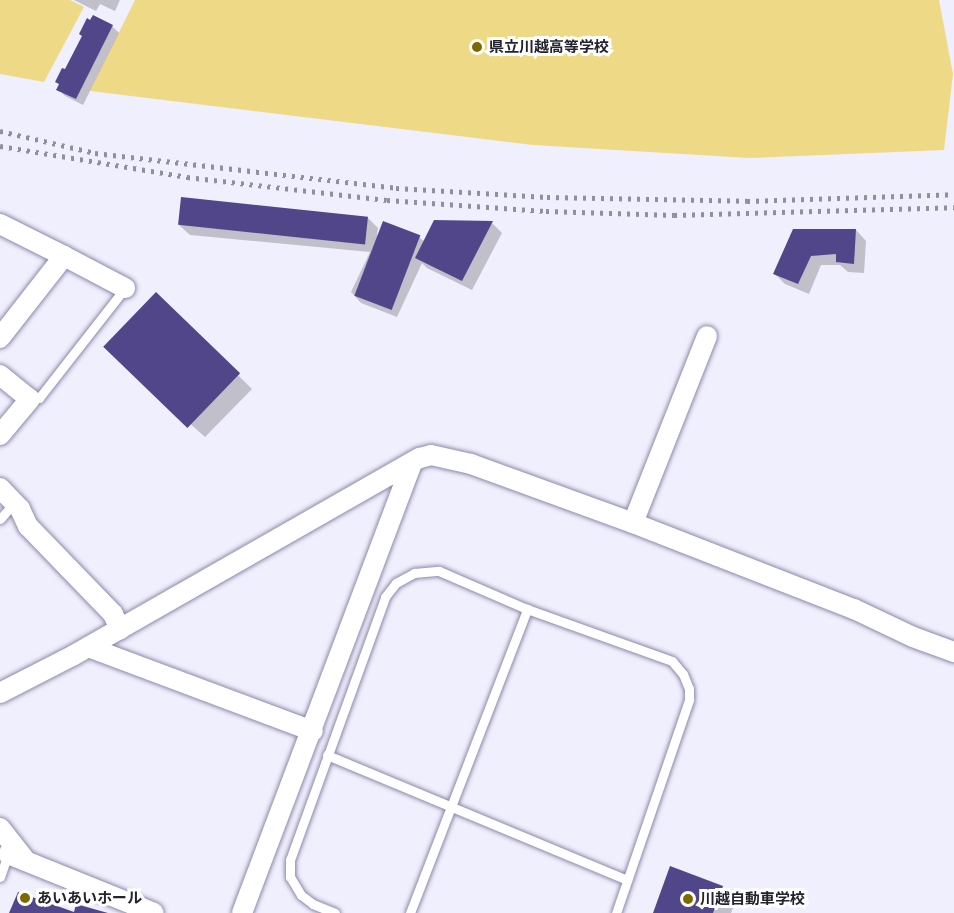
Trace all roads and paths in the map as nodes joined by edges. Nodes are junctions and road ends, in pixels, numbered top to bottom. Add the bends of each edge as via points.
1 (0, 224) edge
2 (64, 256) junction
3 (125, 288) joint
4 (707, 336) dead end
5 (0, 338) edge
6 (0, 375) edge
7 (30, 399) junction
8 (0, 435) edge
9 (412, 464) junction
10 (0, 488) edge
11 (14, 503) junction
12 (0, 519) edge
13 (633, 523) junction
14 (527, 609) junction
15 (120, 628) junction
16 (88, 647) junction
17 (954, 652) edge
18 (0, 693) edge
19 (313, 730) junction
20 (327, 755) junction
21 (453, 806) junction
22 (0, 828) edge
23 (17, 858) junction
24 (0, 877) edge
25 (627, 880) junction
26 (154, 913) edge
27 (242, 913) edge
28 (335, 913) edge
29 (411, 913) edge
30 (616, 913) edge

1 - 2 street
2 - 3 street
2 - 5 street
3 - 7 lane via 39,398
4 - 13 street
6 - 7 street
7 - 8 street
9 - 13 street via 431,455 471,464
9 - 15 street
9 - 19 street
10 - 11 street
11 - 12 lane
11 - 15 street via 27,526 113,614
13 - 17 street via 873,616
14 - 20 lane via 439,571 414,573 396,583 385,597
14 - 21 lane
14 - 25 lane via 672,662 688,683 689,700
15 - 16 street
16 - 18 street
16 - 19 street
19 - 27 street
20 - 21 lane
20 - 28 lane via 290,860 290,877 301,895
21 - 25 lane
21 - 29 lane
22 - 23 street
23 - 24 lane
23 - 26 street
25 - 30 lane

